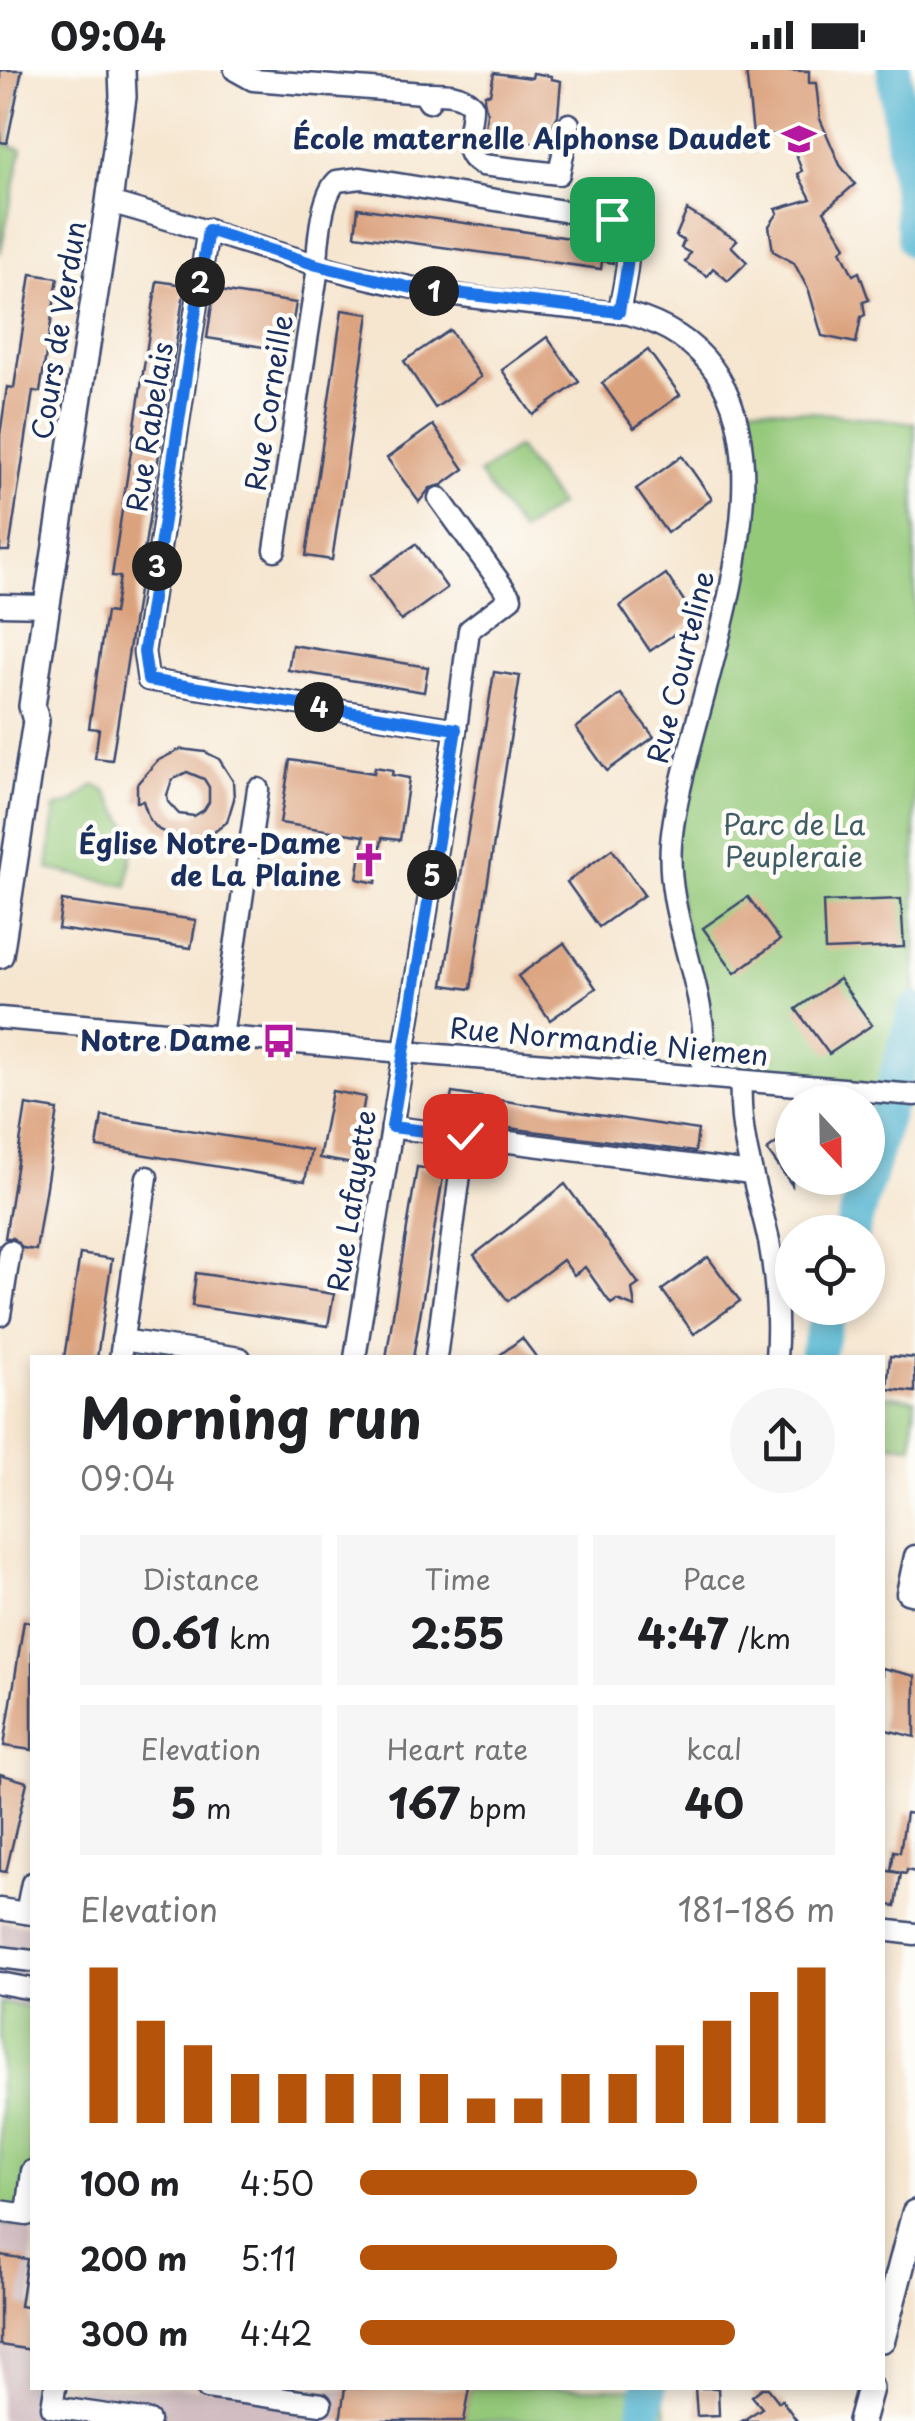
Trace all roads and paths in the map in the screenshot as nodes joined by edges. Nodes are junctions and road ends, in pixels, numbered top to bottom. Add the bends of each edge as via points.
1 (122, 70) edge
2 (235, 70) edge
3 (569, 124) dead end
4 (109, 202) junction
5 (208, 230) junction
6 (317, 265) junction
7 (619, 312) junction
8 (439, 498) dead end
9 (275, 550) dead end
10 (0, 604) edge
11 (47, 606) junction
12 (456, 729) junction
13 (258, 789) dead end
14 (0, 954) edge
15 (0, 1018) edge
16 (222, 1037) junction
17 (403, 1053) junction
18 (701, 1077) junction
19 (741, 1081) junction
20 (909, 1094) edge
21 (392, 1127) junction
22 (465, 1136) junction
23 (751, 1173) junction
24 (147, 1176) dead end
25 (10, 1250) dead end
26 (2, 1283) edge
27 (0, 1315) edge
28 (121, 1349) edge
29 (200, 1355) edge
30 (355, 1355) edge
31 (436, 1355) edge
32 (776, 1355) edge
33 (915, 1556) edge
34 (915, 1595) edge
35 (0, 1909) edge
36 (29, 1914) edge
37 (885, 1930) edge
38 (915, 1934) edge
39 (0, 1956) edge
40 (30, 1961) edge
41 (0, 1984) edge
42 (30, 1988) edge
43 (0, 2211) edge
44 (915, 2213) edge
45 (30, 2216) edge
46 (885, 2327) edge
47 (55, 2390) edge
48 (221, 2390) edge
49 (869, 2390) edge
50 (321, 2404) edge
51 (149, 2421) edge
52 (861, 2421) edge

1 - 4 main road, Cours de Verdun
2 - 3 street via 253,80 464,97 472,105 467,152 482,165 558,174
4 - 5 street, Rue Courteline
4 - 11 main road, Cours de Verdun
5 - 6 street, Rue Courteline
5 - 12 street, Rue Rabelais via 144,652 148,680
6 - 7 street, Rue Courteline via 412,288
6 - 7 street, Rue Corneille via 328,192 344,178 361,178 618,222 628,240
6 - 9 street, Rue Corneille
7 - 18 street, Rue Courteline via 660,324 700,356 733,404 744,450 744,506 724,626 676,799 671,850 704,1040
8 - 12 street, Rue Lafayette via 511,598 468,630
10 - 11 street
11 - 14 main road, Cours de Verdun
12 - 17 street, Rue Lafayette
13 - 16 street
15 - 16 street, Rue Normandie Niemen
16 - 17 street, Rue Normandie Niemen
17 - 18 street, Rue Normandie Niemen
17 - 21 street, Rue Lafayette
18 - 19 street, Rue Normandie Niemen
19 - 20 street, Rue Normandie Niemen
19 - 23 street
21 - 22 street
21 - 30 street, Rue Lafayette
22 - 23 street
22 - 31 street
23 - 32 street via 770,1246
24 - 28 street
25 - 26 street
26 - 27 street
28 - 29 street
33 - 34 street via 906,1593
35 - 36 street
37 - 38 street
39 - 40 street
41 - 42 street
43 - 45 street
44 - 46 main road
47 - 51 street via 52,2406
48 - 50 street
49 - 52 main road

